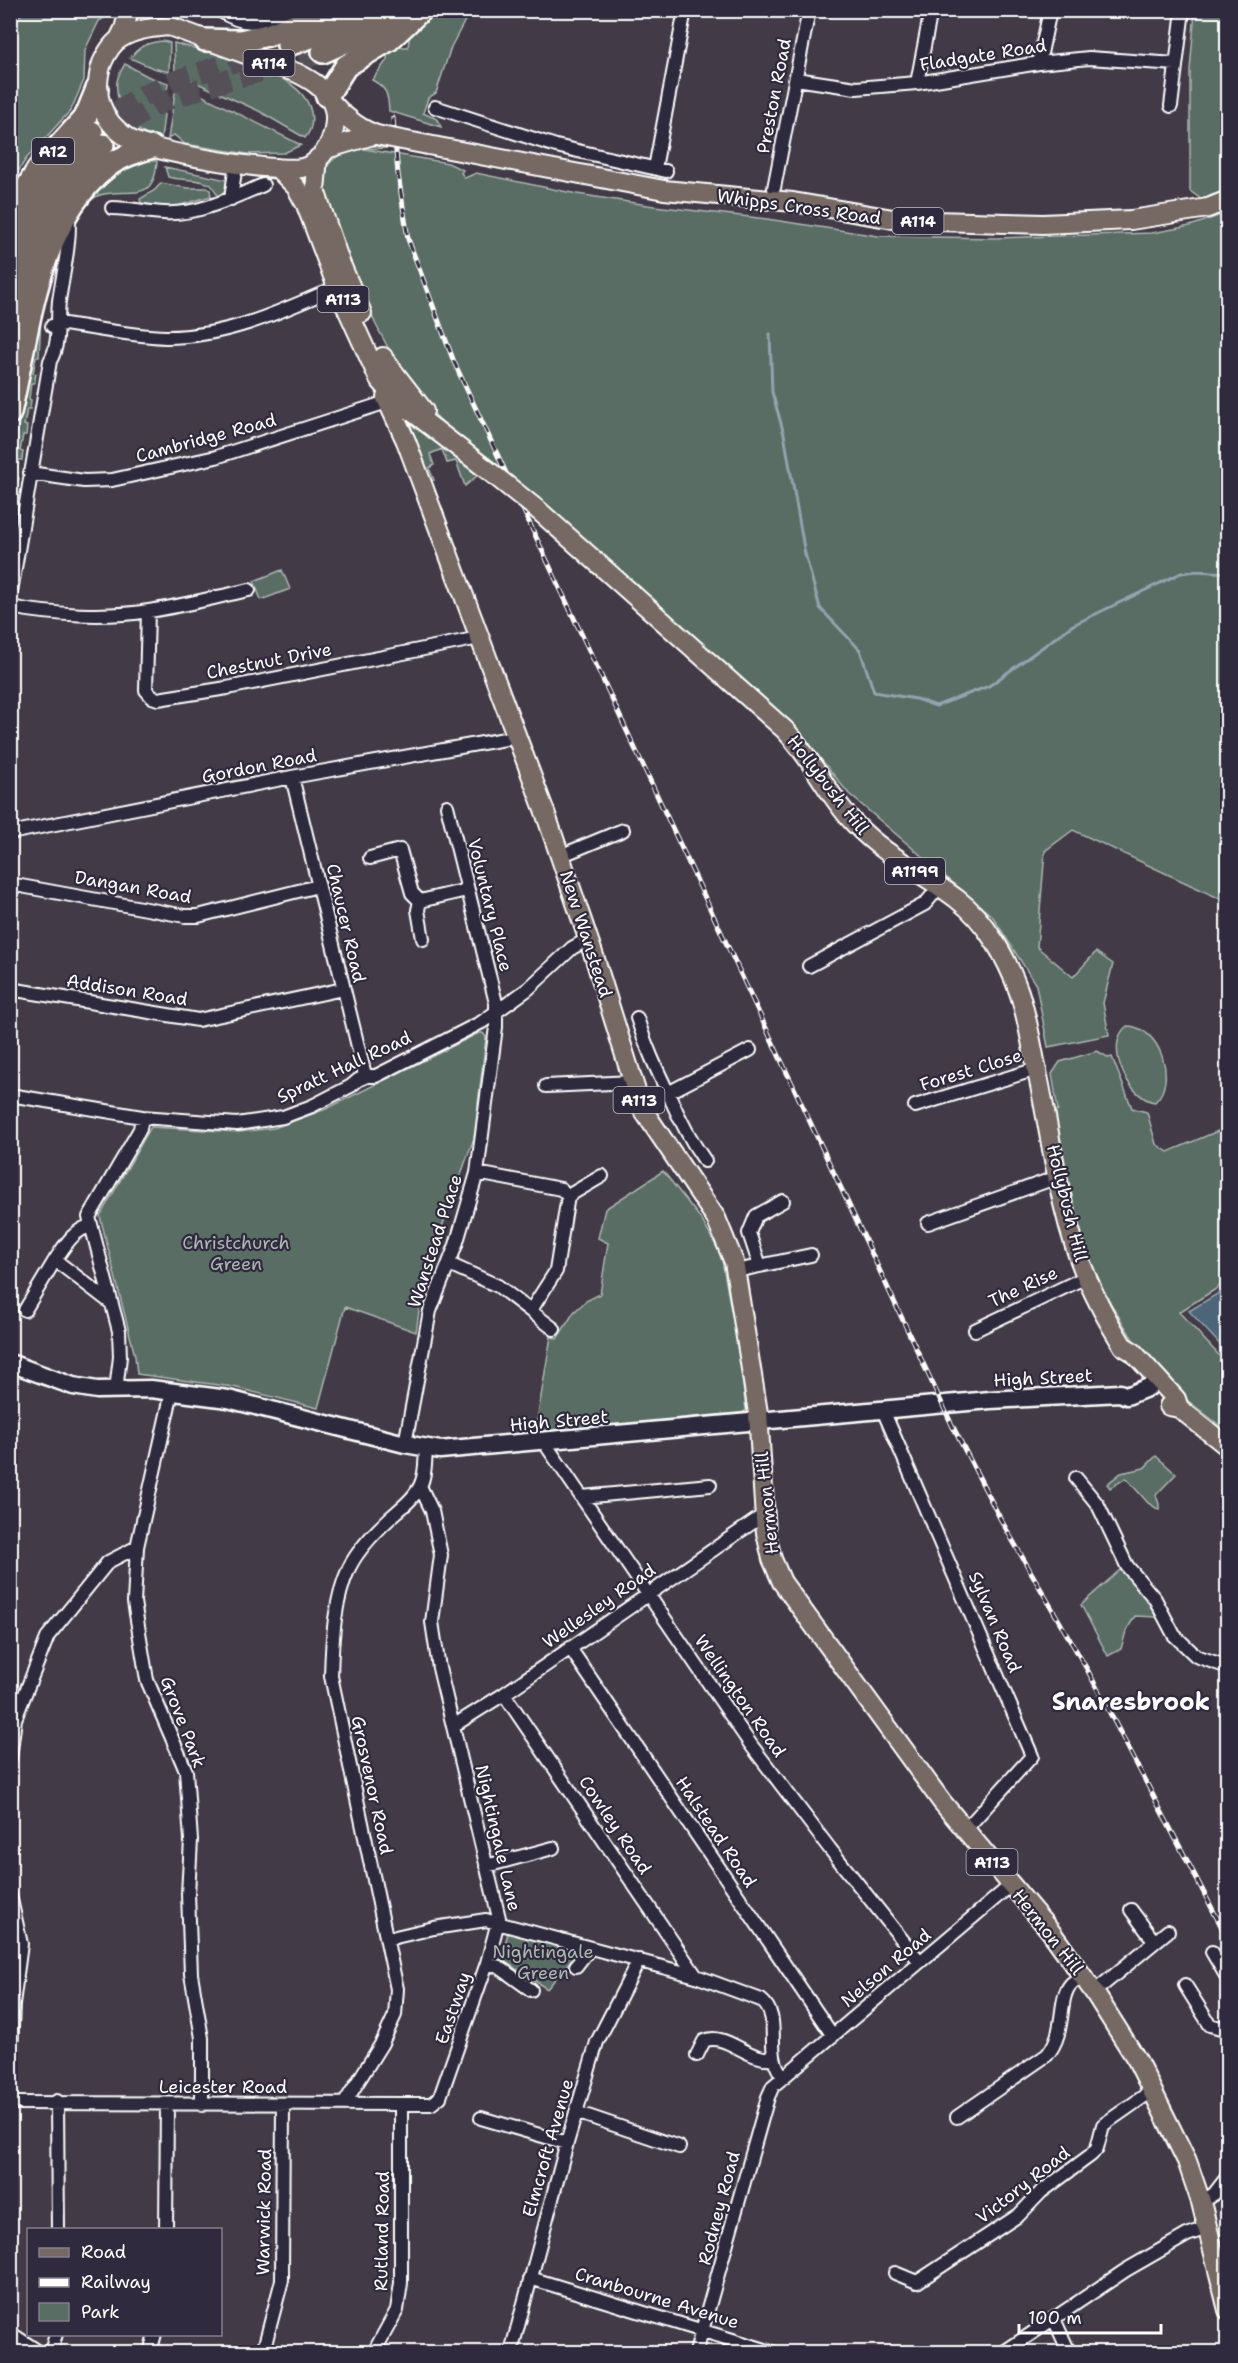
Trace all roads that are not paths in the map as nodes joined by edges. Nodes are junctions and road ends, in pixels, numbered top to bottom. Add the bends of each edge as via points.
1 (129, 10) edge
2 (156, 10) edge
3 (219, 10) edge
4 (288, 10) edge
5 (330, 10) edge
6 (366, 10) edge
7 (395, 10) edge
8 (422, 10) edge
9 (686, 10) edge
10 (809, 10) edge
11 (931, 10) edge
12 (1050, 10) edge
13 (1183, 10) edge
14 (169, 26) junction
15 (119, 39) junction
16 (205, 40) junction
17 (288, 45) tunnel mouth
18 (323, 52) tunnel mouth
19 (1039, 63) junction
20 (1176, 64) junction
21 (796, 79) junction
22 (917, 83) junction
23 (97, 88) junction
24 (329, 99) junction
25 (1171, 106) dead end
26 (435, 107) dead end
27 (377, 136) junction
28 (153, 147) junction
29 (322, 154) junction
30 (236, 164) junction
31 (277, 168) junction
32 (263, 185) dead end
33 (774, 188) dead end
34 (231, 199) junction
35 (1227, 200) edge
36 (120, 205) dead end
37 (69, 213) junction
38 (10, 215) edge
39 (10, 256) edge
40 (337, 287) junction
41 (57, 324) junction
42 (10, 329) edge
43 (383, 357) junction
44 (391, 397) junction
45 (10, 413) edge
46 (450, 439) junction
47 (30, 473) junction
48 (249, 590) dead end
49 (10, 598) edge
50 (10, 607) edge
51 (148, 611) junction
52 (479, 638) junction
53 (515, 735) junction
54 (292, 777) junction
55 (447, 806) dead end
56 (623, 830) dead end
57 (10, 833) edge
58 (560, 856) junction
59 (370, 858) dead end
60 (10, 884) edge
61 (318, 886) junction
62 (940, 886) junction
63 (467, 890) junction
64 (420, 901) junction
65 (423, 939) dead end
66 (588, 939) junction
67 (809, 966) dead end
68 (10, 989) edge
69 (343, 989) junction
70 (496, 1012) junction
71 (637, 1018) dead end
72 (750, 1050) dead end
73 (1037, 1069) junction
74 (367, 1076) junction
75 (633, 1082) junction
76 (546, 1086) dead end
77 (668, 1093) junction
78 (10, 1095) edge
79 (915, 1106) dead end
80 (641, 1107) junction
81 (142, 1117) junction
82 (695, 1148) junction
83 (677, 1158) junction
84 (705, 1161) dead end
85 (477, 1173) junction
86 (602, 1176) dead end
87 (1058, 1177) junction
88 (568, 1196) junction
89 (783, 1201) dead end
90 (928, 1224) dead end
91 (90, 1226) junction
92 (811, 1255) dead end
93 (55, 1260) junction
94 (449, 1264) junction
95 (760, 1266) junction
96 (736, 1272) junction
97 (1086, 1277) junction
98 (111, 1303) junction
99 (25, 1310) dead end
100 (531, 1310) junction
101 (554, 1329) dead end
102 (975, 1330) dead end
103 (10, 1363) edge
104 (1149, 1379) junction
105 (116, 1390) junction
106 (172, 1392) junction
107 (885, 1410) junction
108 (759, 1422) junction
109 (544, 1442) junction
110 (405, 1444) junction
111 (1227, 1447) edge
112 (426, 1448) junction
113 (1076, 1478) dead end
114 (710, 1485) dead end
115 (420, 1486) junction
116 (582, 1497) junction
117 (765, 1514) junction
118 (137, 1546) junction
119 (648, 1594) junction
120 (570, 1648) junction
121 (1227, 1667) edge
122 (504, 1694) junction
123 (453, 1726) junction
124 (10, 1758) edge
125 (965, 1830) junction
126 (553, 1848) dead end
127 (486, 1866) junction
128 (1011, 1885) junction
129 (11, 1901) edge
130 (1131, 1910) dead end
131 (498, 1923) junction
132 (1168, 1931) dead end
133 (387, 1939) junction
134 (1154, 1941) junction
135 (590, 1948) junction
136 (1212, 1952) dead end
137 (639, 1960) junction
138 (920, 1962) junction
139 (487, 1963) junction
140 (576, 1966) dead end
141 (696, 1976) junction
142 (1082, 1976) junction
143 (1227, 1979) edge
144 (1185, 1985) dead end
145 (531, 1990) dead end
146 (1094, 1992) junction
147 (1227, 2030) edge
148 (833, 2036) junction
149 (697, 2055) dead end
150 (773, 2058) junction
151 (10, 2078) edge
152 (784, 2078) junction
153 (1153, 2090) junction
154 (57, 2101) junction
155 (434, 2102) joint
156 (10, 2103) edge
157 (167, 2104) junction
158 (344, 2104) junction
159 (401, 2104) junction
160 (202, 2105) junction
161 (284, 2105) junction
162 (576, 2112) junction
163 (957, 2117) dead end
164 (481, 2118) dead end
165 (567, 2143) junction
166 (679, 2147) dead end
167 (1227, 2176) edge
168 (1201, 2202) junction
169 (58, 2228) edge
170 (166, 2228) edge
171 (1207, 2228) junction
172 (895, 2273) dead end
173 (530, 2278) junction
174 (1227, 2310) edge
175 (1054, 2319) junction
176 (702, 2330) junction
177 (10, 2333) edge
178 (55, 2336) edge
179 (154, 2336) edge
180 (39, 2352) edge
181 (51, 2352) edge
182 (150, 2352) edge
183 (263, 2352) edge
184 (375, 2352) edge
185 (511, 2352) edge
186 (696, 2352) edge
187 (772, 2352) edge
188 (1004, 2352) edge
189 (1069, 2352) edge

1 - 15 main road
2 - 14 main road, A114
3 - 4 street via 247,24
5 - 16 highway via 268,35 240,41
6 - 17 highway via 336,28
7 - 18 highway via 363,34
8 - 24 highway via 389,40 346,66
9 - 26 street via 660,169 556,146
10 - 21 street, Preston Road
11 - 22 street
12 - 19 street
13 - 20 street
14 - 15 main road, A114 via 134,31
14 - 16 main road, A114
15 - 23 main road via 104,58
16 - 24 main road, A114 via 297,72 313,81
19 - 20 street, Fladgate Road via 1089,58
19 - 22 street, Fladgate Road
20 - 25 street
21 - 22 street, Fladgate Road via 856,88
21 - 33 street, Preston Road
23 - 28 main road, A114 via 110,124 129,140
23 - 38 highway, A12 via 86,116 38,169
24 - 27 main road, Whipps Cross Road / A114 via 339,111
24 - 29 main road, Hollybush Hill via 334,130
27 - 29 main road, Whipps Cross Road / A114
27 - 35 main road, Whipps Cross Road / A114, bridge via 664,190 793,202 899,220 1043,224 1131,220 1208,208
28 - 30 main road, A114
28 - 37 highway, A12 via 107,167
29 - 31 main road, A114 via 301,168
29 - 43 main road, Hollybush Hill / A113 via 314,183 317,197 340,262
30 - 31 main road, A114
30 - 34 street
31 - 40 main road, Hollybush Hill / A113 via 306,205
32 - 34 street
34 - 36 street via 164,213
37 - 41 street
37 - 45 highway, A12 via 44,263
39 - 42 highway, A12 via 25,216 39,194 68,155 97,138 41,228 22,279
40 - 41 street via 269,316 218,332 148,336
40 - 44 main road, Hollybush Hill / A113
41 - 47 street via 52,325 47,353 50,361
43 - 44 main road, Hollybush Hill / A113
43 - 46 main road, Hollybush Hill / A1199
44 - 46 main road, Hollybush Hill / A1199
44 - 47 street, Cambridge Road via 216,457 112,480 84,482
44 - 52 main road, New Wanstead / A113
46 - 62 main road, Hollybush Hill / A1199, bridge via 538,510 785,730 843,810 874,842
47 - 49 street
48 - 51 street
50 - 51 street via 55,613
51 - 52 street, Chestnut Drive via 146,690 158,699
52 - 53 main road, New Wanstead / A113
53 - 54 street, Gordon Road
53 - 58 main road, New Wanstead / A113
54 - 57 street, Gordon Road
54 - 61 street, Chaucer Road
55 - 63 street, Voluntary Place
56 - 58 street
58 - 66 main road, New Wanstead / A113
59 - 64 street via 400,850 412,893
60 - 61 street, Dangan Road via 185,916
61 - 69 street, Chaucer Road
62 - 67 street via 925,904
62 - 73 main road, Hollybush Hill / A1199 via 979,920 995,943 1019,992
63 - 64 street
63 - 70 street, Voluntary Place
64 - 65 street
66 - 70 street, Spratt Hall Road
66 - 75 main road, New Wanstead / A113
68 - 69 street, Addison Road via 198,1020
69 - 74 street, Chaucer Road
70 - 74 street, Spratt Hall Road via 376,1076
70 - 85 street, Wanstead Place
71 - 77 street via 646,1048
72 - 77 street
73 - 79 street, Forest Close
73 - 87 main road, Hollybush Hill / A1199
74 - 81 street, Spratt Hall Road via 312,1106 264,1121 237,1124
75 - 76 street
75 - 80 main road, New Wanstead / A113
77 - 80 street
77 - 82 street
78 - 81 street, Spratt Hall Road
80 - 83 main road, New Wanstead / A113
81 - 91 street via 140,1129 89,1217
82 - 83 street
82 - 84 street
83 - 96 main road, New Wanstead / A113 via 716,1218
85 - 88 street via 561,1189
85 - 94 street, Wanstead Place
86 - 88 street
87 - 90 street
87 - 97 main road, Hollybush Hill / A1199
88 - 100 street via 556,1271
89 - 95 street via 756,1216 749,1233
91 - 93 street via 74,1234
91 - 98 street
92 - 95 street
93 - 98 street
93 - 99 street
94 - 100 street via 498,1286
94 - 110 street, Wanstead Place via 430,1311
95 - 96 street
96 - 108 main road, New Wanstead / A113
97 - 102 street, The Rise
97 - 104 main road, Hollybush Hill / A1199 via 1123,1346 1133,1352
98 - 105 street via 119,1332
100 - 101 street
103 - 105 street, High Street via 73,1386
104 - 107 street, High Street via 1127,1395 1013,1399
104 - 111 main road, Hollybush Hill / A1199 via 1168,1406 1179,1407
105 - 106 street, High Street
106 - 110 street, High Street via 228,1400
106 - 118 street, Grove Park
107 - 108 street, High Street
107 - 125 street, Sylvan Road via 1032,1756
108 - 109 street, High Street
108 - 117 main road, Hermon Hill / A113
109 - 112 street, High Street
109 - 116 street, Wellington Road
110 - 112 street, High Street
112 - 115 street
113 - 121 street via 1098,1505 1127,1566 1155,1599 1174,1635 1196,1656
114 - 116 street
115 - 123 street, Nightingale Lane via 432,1511 441,1555 432,1629
115 - 133 street, Grosvenor Road via 381,1526 349,1568 332,1643 331,1676
116 - 119 street, Wellington Road
117 - 119 street, Wellesley Road
117 - 125 main road, Hermon Hill / A113 via 771,1559 782,1582
118 - 124 street via 108,1562 48,1636 15,1719
118 - 160 street, Grove Park via 134,1602 147,1680 186,1771 191,1840 190,1974 202,2038
119 - 120 street, Wellesley Road
119 - 138 street, Wellington Road via 757,1754
120 - 122 street, Wellesley Road
120 - 148 street, Halstead Road
122 - 123 street, Wellesley Road
122 - 141 street, Cowley Road
123 - 127 street, Nightingale Lane
125 - 128 main road, Hermon Hill / A113
126 - 127 street
127 - 131 street, Nightingale Lane
128 - 138 street, Nelson Road
128 - 142 main road, Hermon Hill / A113
129 - 151 street via 21,1944 13,2004
130 - 134 street
131 - 133 street via 486,1920
131 - 135 street, Nightingale Lane
131 - 139 street, Eastway
132 - 134 street
133 - 158 street, Grosvenor Road via 397,1989 395,2015
134 - 146 street
135 - 137 street, Nightingale Lane
135 - 140 street
136 - 143 street
137 - 141 street, Nightingale Lane
137 - 162 street, Elmcroft Avenue via 597,2042
138 - 148 street, Nelson Road
139 - 145 street
139 - 155 street, Eastway via 444,2087
141 - 150 street, Nightingale Lane via 767,2005
142 - 146 main road, Hermon Hill / A113
142 - 163 street via 1070,1985 1065,1996 1055,2046
144 - 147 street via 1210,2025
146 - 153 main road, Hermon Hill / A113
148 - 152 street, Nelson Road
149 - 150 street via 709,2038 764,2060
150 - 152 street, Nightingale Lane
152 - 176 street, Rodney Road via 773,2086 768,2097
153 - 168 main road, Hermon Hill / A113 via 1183,2151
153 - 172 street, Victory Road via 1103,2125 1091,2156 1041,2192 1019,2216 917,2282
154 - 156 street, Leicester Road
154 - 157 street, Leicester Road
154 - 169 street
155 - 159 street, Leicester Road
157 - 160 street, Leicester Road
157 - 170 street
158 - 159 street, Leicester Road
158 - 161 street, Leicester Road
159 - 184 street, Rutland Road via 401,2283 397,2310
160 - 161 street, Leicester Road
161 - 183 street, Warwick Road via 282,2280
162 - 165 street, Elmcroft Avenue
162 - 166 street
164 - 165 street
165 - 173 street, Elmcroft Avenue
167 - 168 street via 1214,2194
168 - 171 main road, Hermon Hill / A113
171 - 174 main road, Hermon Hill / A113
171 - 175 street via 1126,2270
173 - 176 street, Cranbourne Avenue
173 - 185 street, Elmcroft Avenue
175 - 188 street
175 - 189 street
176 - 186 street, Rodney Road
176 - 187 street, Cranbourne Avenue
177 - 180 street
178 - 181 street
179 - 182 street

